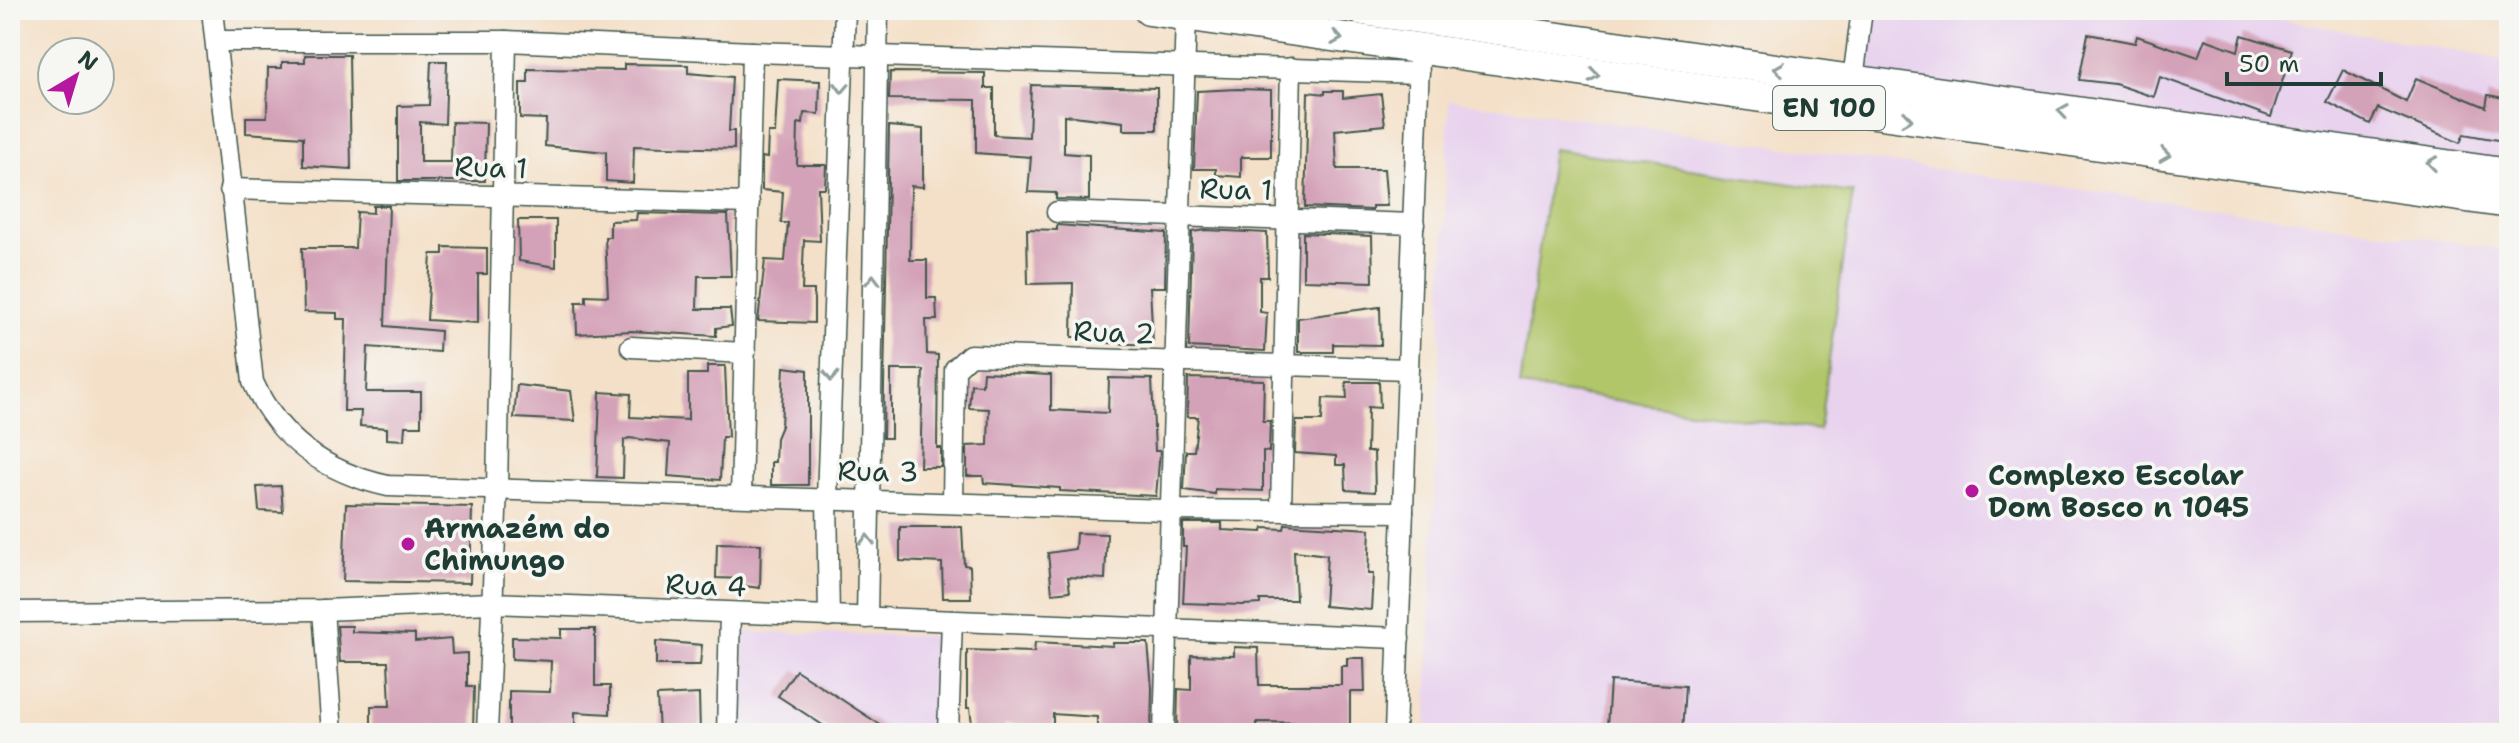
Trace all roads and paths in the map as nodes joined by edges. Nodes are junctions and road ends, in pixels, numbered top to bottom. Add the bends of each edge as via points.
1 (212, 10) edge
2 (845, 10) edge
3 (878, 10) edge
4 (1149, 10) edge
5 (1363, 10) edge
6 (1862, 10) edge
7 (1186, 15) junction
8 (217, 41) junction
9 (506, 41) junction
10 (752, 52) junction
11 (843, 53) junction
12 (878, 54) junction
13 (1419, 62) junction
14 (1183, 65) junction
15 (1291, 68) junction
16 (1853, 79) junction
17 (2509, 174) edge
18 (230, 189) junction
19 (503, 196) junction
20 (749, 203) junction
21 (2509, 203) edge
22 (1057, 212) dead end
23 (1177, 216) junction
24 (1286, 219) junction
25 (1414, 224) junction
26 (631, 347) dead end
27 (745, 353) junction
28 (1173, 363) junction
29 (1283, 365) junction
30 (1408, 369) junction
31 (497, 488) junction
32 (741, 496) junction
33 (827, 498) junction
34 (868, 498) junction
35 (953, 501) junction
36 (1169, 510) junction
37 (1281, 510) junction
38 (1403, 512) junction
39 (491, 603) junction
40 (323, 610) junction
41 (10, 612) edge
42 (730, 614) junction
43 (829, 617) junction
44 (867, 618) junction
45 (952, 621) junction
46 (1167, 629) junction
47 (1399, 638) junction
48 (332, 733) edge
49 (487, 733) edge
50 (727, 733) edge
51 (948, 733) edge
52 (1164, 733) edge
53 (1395, 733) edge

1 - 8 street
2 - 11 street
3 - 12 street
4 - 7 main road, EN 100
16 -> 5 main road, EN 100
6 - 16 street
7 -> 13 main road, EN 100
7 - 14 street
8 - 9 street
8 - 18 street
9 - 10 street
9 - 19 street
10 - 11 street
10 - 20 street
11 - 12 street
11 -> 33 street
12 - 14 street
34 -> 12 street
13 - 15 street
13 -> 21 main road, EN 100
13 - 25 street
14 - 15 street
14 - 23 street
15 - 24 street
17 -> 16 main road, EN 100
18 - 19 street, Rua 1
18 - 31 street, Rua 3 via 253,382 267,412 303,448 351,478 388,486
19 - 20 street, Rua 1
19 - 31 street
20 - 27 street
22 - 23 street, Rua 1
23 - 24 street, Rua 1
23 - 28 street
24 - 25 street, Rua 1
24 - 29 street
25 - 30 street
26 - 27 street
27 - 32 street
28 - 29 street, Rua 2
28 - 35 street, Rua 2 via 970,355 955,369 952,390
28 - 36 street
29 - 30 street, Rua 2
29 - 37 street
30 - 38 street
31 - 32 street, Rua 3
31 - 39 street
32 - 33 street, Rua 3
33 - 34 street, Rua 3
33 - 43 street
34 - 35 street, Rua 3
44 -> 34 street
35 - 36 street, Rua 3
36 - 37 street, Rua 3
36 - 46 street
37 - 38 street, Rua 3
38 - 47 street
39 - 40 street, Rua 4
39 - 42 street, Rua 4
39 - 49 street
40 - 41 street, Rua 4
40 - 48 street
42 - 43 street, Rua 4
42 - 50 street
43 - 44 street, Rua 4
44 - 45 street, Rua 4
45 - 46 street, Rua 4
45 - 51 street
46 - 47 street, Rua 4
46 - 52 street
47 - 53 street

